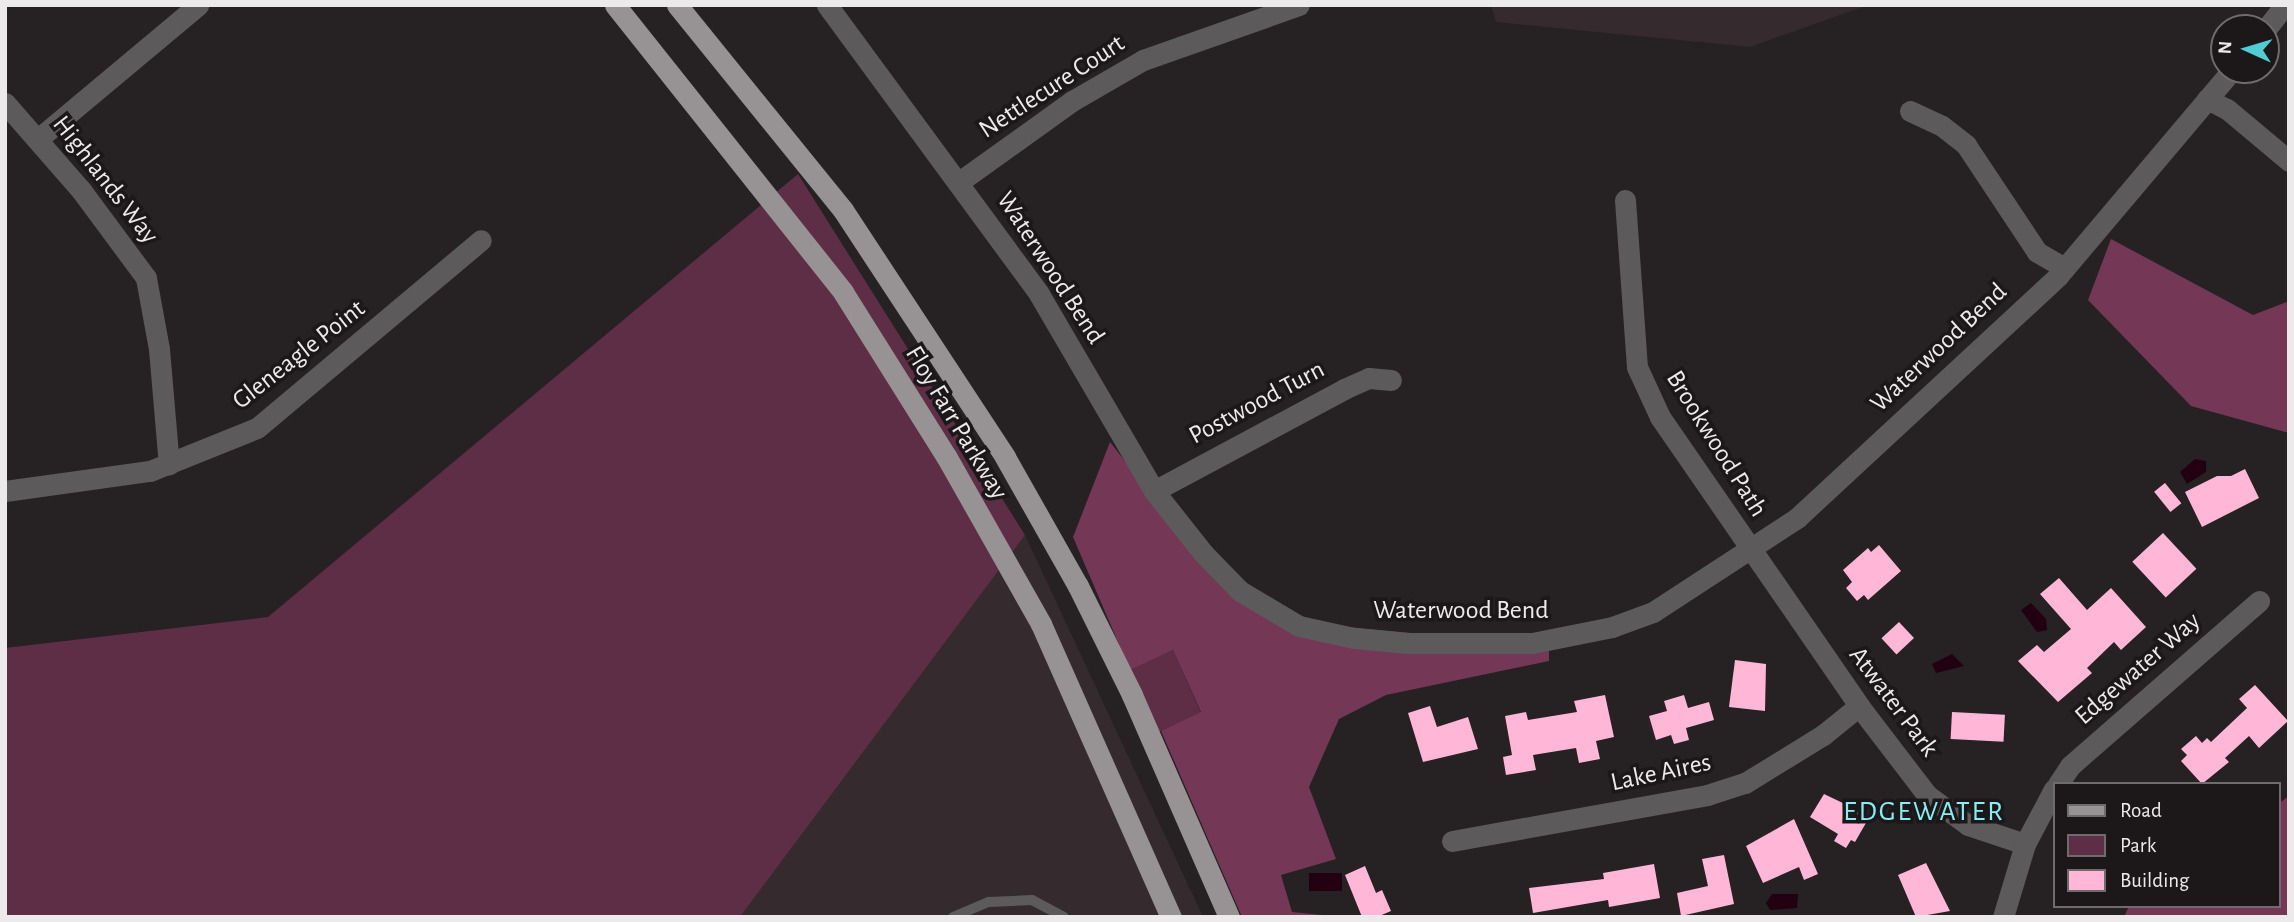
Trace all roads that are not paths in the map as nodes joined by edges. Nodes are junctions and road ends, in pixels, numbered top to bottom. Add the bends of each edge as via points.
1 (198, 5) edge
2 (615, 5) edge
3 (677, 5) edge
4 (827, 5) edge
5 (1299, 5) edge
6 (2220, 84) edge
7 (2207, 99) junction
8 (5, 103) edge
9 (1910, 111) dead end
10 (38, 139) junction
11 (2289, 161) edge
12 (959, 182) junction
13 (1625, 200) dead end
14 (481, 240) dead end
15 (2064, 268) junction
16 (1391, 380) dead end
17 (169, 465) junction
18 (5, 491) edge
19 (1154, 491) junction
20 (1750, 550) junction
21 (2259, 601) dead end
22 (1859, 706) junction
23 (2059, 782) edge
24 (2052, 793) edge
25 (1452, 841) dead end
26 (2025, 845) junction
27 (953, 917) edge
28 (1064, 917) edge
29 (1171, 917) edge
30 (1229, 917) edge
31 (2003, 917) edge

1 - 10 street
2 - 29 main road, Floy Farr Parkway via 844,292 946,456 1041,624
3 - 30 main road, Floy Farr Parkway via 843,210 1005,457 1126,683
4 - 12 street, Waterwood Bend
5 - 12 street, Nettlecure Court via 1143,60 1072,101
6 - 7 street, Waterwood Bend
7 - 11 street via 2227,109
7 - 15 street, Waterwood Bend
8 - 10 street, Highlands Way
9 - 15 street via 1942,126 1966,145 2038,252
10 - 17 street, Highlands Way via 146,278 159,349
12 - 19 street, Waterwood Bend via 1039,295
13 - 20 street, Brookwood Path via 1632,330 1643,388
14 - 17 street, Gleneagle Point via 257,428
15 - 20 street, Waterwood Bend via 1797,518
16 - 19 street, Postwood Turn via 1368,378 1344,389
17 - 18 street, Gleneagle Point
19 - 20 street, Waterwood Bend via 1240,591 1276,615 1327,633 1381,641 1532,643 1586,634 1653,612
20 - 22 street, Atwater Park
21 - 23 street, Edgewater Way via 2070,766
22 - 25 street, Lake Aires via 1823,735 1745,783
22 - 26 street, Atwater Park via 1927,795 1968,825
24 - 26 street
26 - 31 street
27 - 28 lane via 989,902 1032,900

